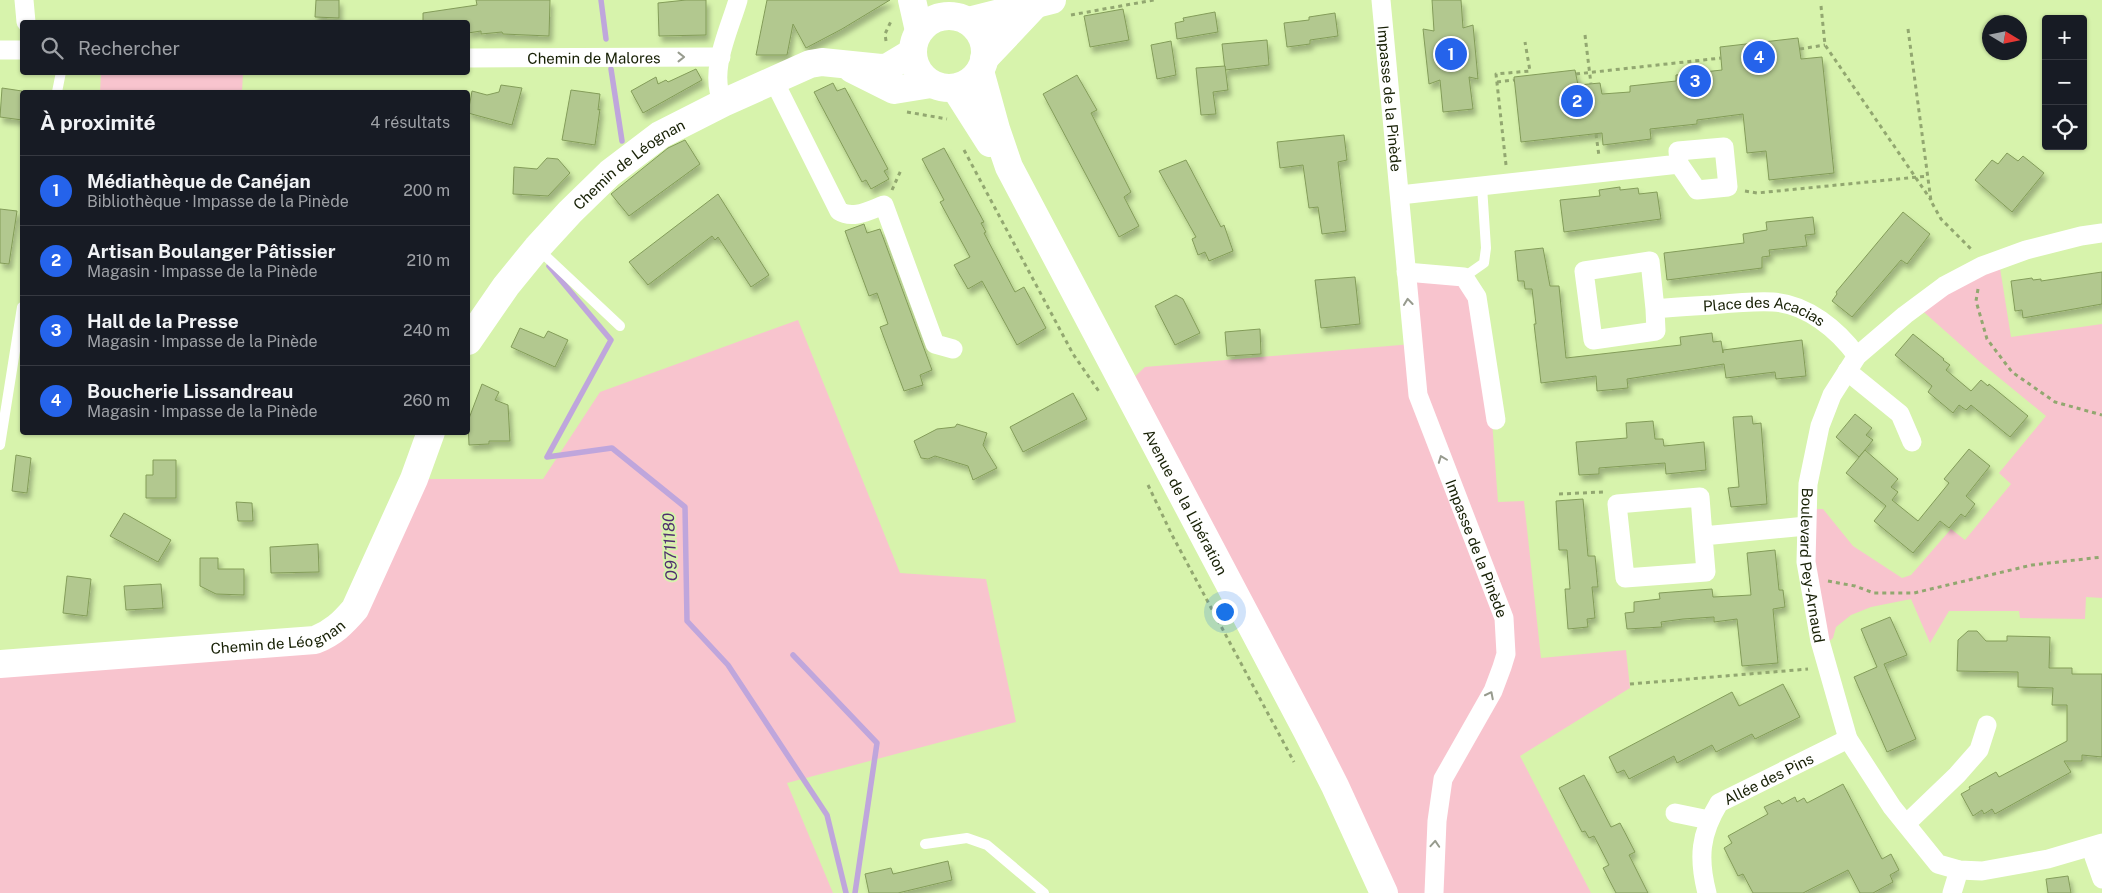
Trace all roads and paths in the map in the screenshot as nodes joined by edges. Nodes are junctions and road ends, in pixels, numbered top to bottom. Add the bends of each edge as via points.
1 (24, 0) edge
2 (738, 0) edge
3 (912, 0) edge
4 (1381, 0) edge
5 (1044, 2) edge
6 (1821, 6) dead end
7 (950, 12) edge
8 (26, 20) edge
9 (1908, 29) dead end
10 (1585, 35) dead end
11 (916, 42) junction
12 (1525, 42) dead end
13 (1824, 45) junction
14 (1800, 49) dead end
15 (0, 50) edge
16 (20, 50) edge
17 (721, 57) junction
18 (470, 58) edge
19 (1721, 58) dead end
20 (842, 64) junction
21 (982, 65) junction
22 (1530, 70) junction
23 (1576, 74) dead end
24 (1590, 74) junction
25 (60, 75) edge
26 (1530, 75) dead end
27 (773, 80) junction
28 (1514, 80) dead end
29 (1497, 82) junction
30 (1591, 84) dead end
31 (943, 86) junction
32 (57, 90) edge
33 (723, 103) junction
34 (1679, 164) junction
35 (1009, 167) junction
36 (1928, 176) junction
37 (1916, 177) junction
38 (1508, 183) junction
39 (1482, 186) junction
40 (1728, 188) junction
41 (1400, 196) junction
42 (1931, 201) junction
43 (2102, 233) edge
44 (537, 248) junction
45 (1982, 266) junction
46 (1406, 272) junction
47 (1464, 277) junction
48 (1655, 309) junction
49 (20, 319) edge
50 (620, 326) dead end
51 (470, 337) edge
52 (953, 349) dead end
53 (1852, 363) junction
54 (2102, 415) edge
55 (1496, 420) dead end
56 (430, 435) edge
57 (1912, 442) dead end
58 (0, 445) edge
59 (1559, 494) dead end
60 (1617, 504) junction
61 (1806, 526) junction
62 (1703, 536) junction
63 (2102, 557) edge
64 (1808, 577) junction
65 (0, 664) edge
66 (1826, 668) junction
67 (1630, 684) dead end
68 (1987, 725) dead end
69 (1848, 739) junction
70 (1675, 813) dead end
71 (1709, 820) junction
72 (1906, 824) junction
73 (925, 844) dead end
74 (2096, 846) edge
75 (1959, 870) junction
76 (2102, 880) edge
77 (1044, 893) edge
78 (1384, 893) edge
79 (1434, 893) edge
80 (1707, 893) edge
81 (1952, 893) edge

1 - 8 street
2 - 17 street
3 - 11 street
4 - 41 street, Impasse de la Pinède
5 - 7 street
5 - 21 street
6 - 13 path
7 - 11 street via 928,22
7 - 21 street via 980,33 985,50
9 - 36 path
10 - 24 path
11 - 20 street, Chemin de Léognan via 888,67
11 - 31 street via 916,67 920,74
12 - 22 path
13 - 14 path
13 - 37 path
15 - 16 street
18 -> 17 street, Chemin de Malores
17 - 33 street via 717,83
19 - 24 path
20 - 27 street, Chemin de Léognan via 810,64
20 - 31 street, Chemin de Léognan via 894,90
21 - 31 street via 965,84
21 - 35 street, Avenue de la Libération via 996,129
22 - 26 path
22 - 29 path via 1496,74
23 - 24 path
24 - 30 path
25 - 32 lane
27 - 33 street, Chemin de Léognan
27 - 52 street via 839,211 854,215 884,205 936,344
28 - 29 path
29 - 38 path
31 - 35 street, Avenue de la Libération
33 - 44 street, Chemin de Léognan via 660,135 610,173
34 - 38 street
34 - 40 street via 1697,190
34 - 40 street via 1678,151 1724,147
35 - 78 street, Avenue de la Libération via 1331,778
36 - 37 path
36 - 42 path
37 - 40 path via 1757,193
37 - 42 path
38 - 39 street
39 - 41 street
39 - 47 lane via 1484,263
41 - 46 street, Impasse de la Pinède
42 - 45 path
43 - 45 street, Boulevard Pey-Arnaud via 2026,250
44 - 50 lane
44 - 51 street, Chemin de Léognan
45 - 53 street, Boulevard Pey-Arnaud via 1944,286 1905,315
45 - 54 path via 1976,301 1987,339 2012,372 2055,402
46 - 47 street
79 -> 46 street, Impasse de la Pinède via 1437,821 1444,779 1493,691 1506,654 1504,618 1418,396
47 - 55 street via 1477,297
48 - 48 street via 1650,261 1584,271 1593,340 1656,331
48 - 53 street, Place des Acacias via 1746,302 1794,306 1830,328 1848,344
49 - 58 lane
53 - 57 street, Place des Acacias via 1900,414
53 - 61 street, Boulevard Pey-Arnaud via 1832,395 1820,426 1808,484
56 - 65 street, Chemin de Léognan via 414,479 355,609 328,635 315,640
59 - 60 path via 1603,492
60 - 62 street via 1700,497
60 - 62 street via 1625,578 1706,572
61 - 62 street
61 - 64 street, Boulevard Pey-Arnaud
63 - 64 path via 2032,565 1914,593 1874,592
64 - 66 street, Boulevard Pey-Arnaud
66 - 67 path
66 - 69 street, Boulevard Pey-Arnaud
68 - 72 street via 1979,750
69 - 71 street, Allée des Pins via 1733,794 1718,803
69 - 72 street, Boulevard Pey-Arnaud
70 - 71 street
71 - 80 street, Allée des Pins via 1702,840
72 - 75 street, Boulevard Pey-Arnaud via 1938,864
73 - 77 lane via 967,838 987,845
74 - 75 street, Boulevard Pey-Arnaud via 2020,864
74 - 76 street
75 - 81 street

